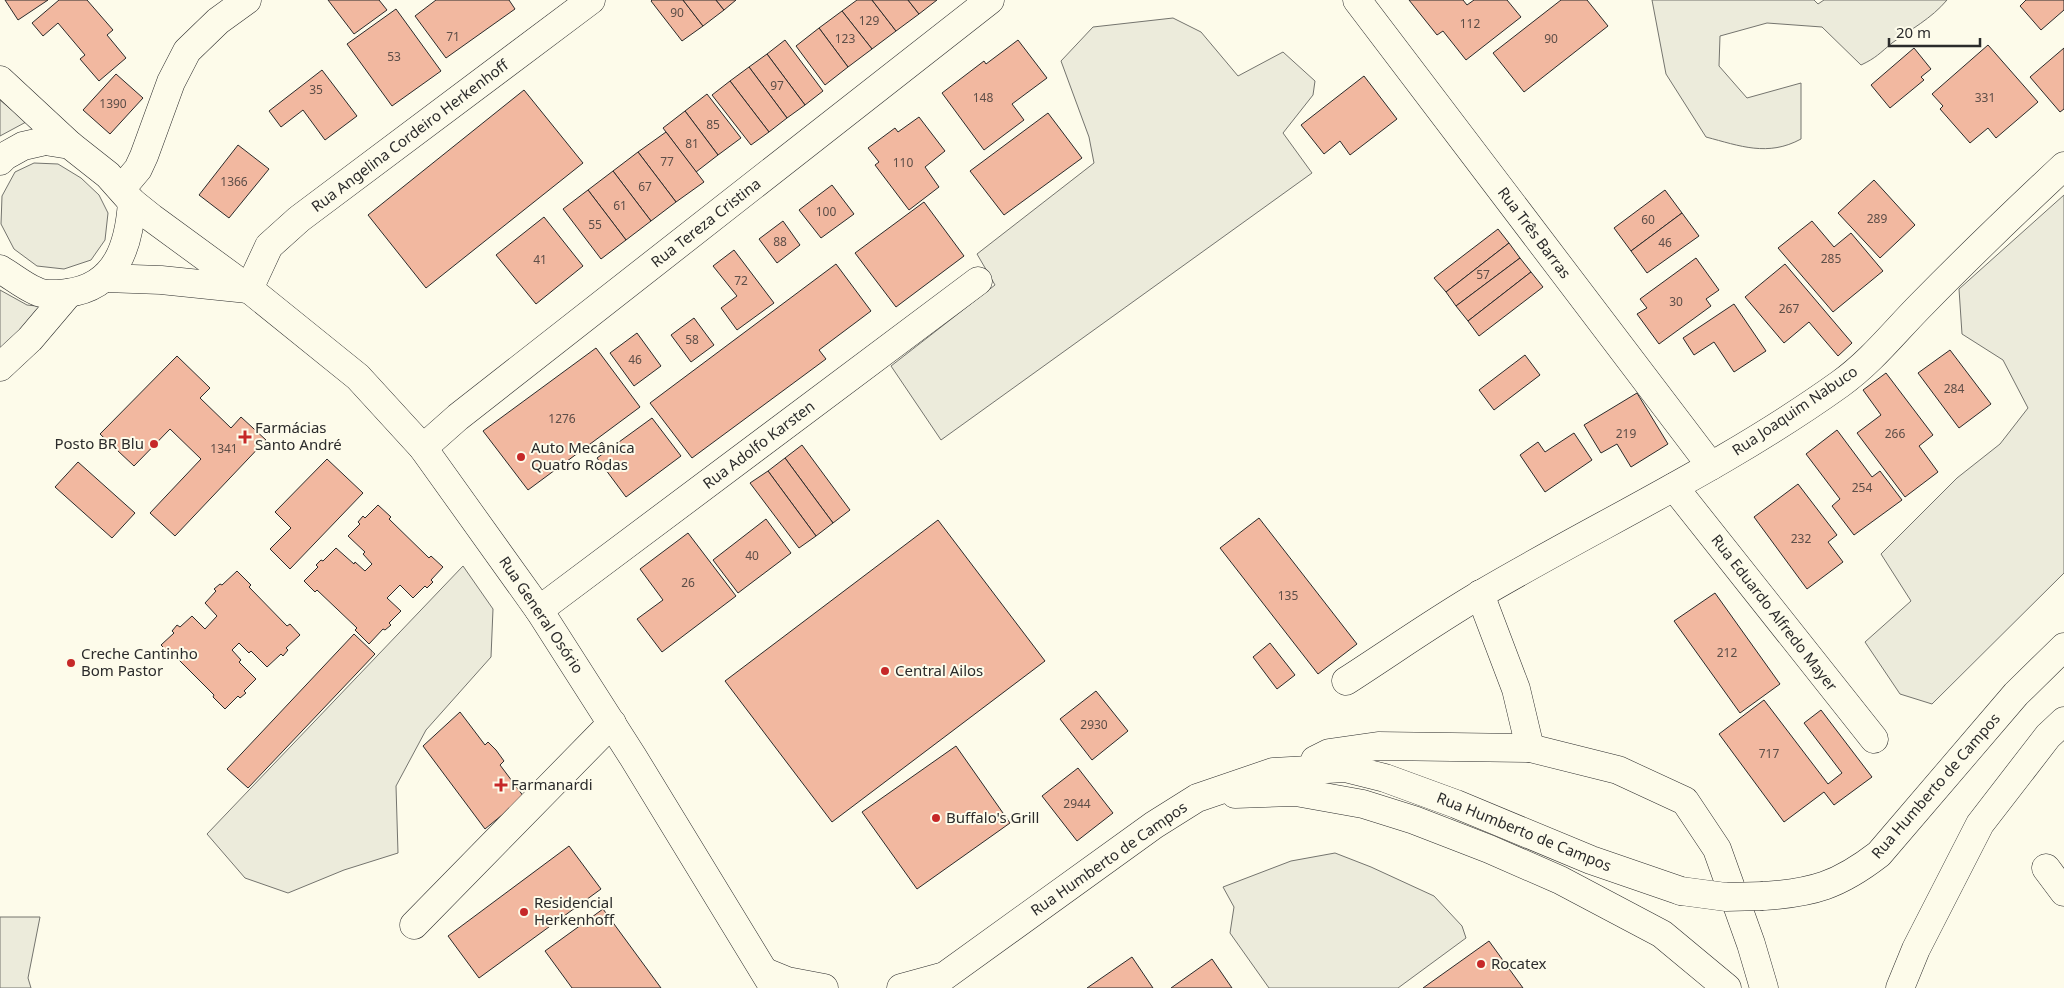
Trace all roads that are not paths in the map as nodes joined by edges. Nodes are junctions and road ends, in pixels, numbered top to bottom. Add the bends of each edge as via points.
1 (247, 0) edge
2 (591, 0) edge
3 (990, 0) edge
4 (1357, 0) edge
5 (0, 80) edge
6 (70, 145) junction
7 (0, 161) edge
8 (2064, 166) edge
9 (127, 195) junction
10 (0, 268) edge
11 (105, 278) junction
12 (978, 281) dead end
13 (249, 289) junction
14 (70, 293) junction
15 (0, 367) edge
16 (423, 448) junction
17 (1712, 466) junction
18 (1674, 487) junction
19 (1480, 594) junction
20 (539, 610) junction
21 (2064, 647) edge
22 (1346, 681) dead end
23 (2064, 721) edge
24 (612, 723) junction
25 (1874, 739) dead end
26 (1530, 748) junction
27 (1298, 769) junction
28 (1196, 798) junction
29 (2046, 868) dead end
30 (2064, 892) edge
31 (414, 925) dead end
32 (769, 980) edge
33 (935, 982) edge
34 (824, 988) edge
35 (901, 988) edge
36 (1727, 988) edge
37 (1764, 988) edge
38 (1900, 988) edge

1 - 9 main road via 218,21 187,51 170,82
2 - 13 main road, Rua Angelina Cordeiro Herkenhoff via 299,219 269,246
3 - 16 main road, Rua Tereza Cristina via 458,417
4 - 17 main road, Rua Três Barras
5 - 6 main road
6 - 7 main road via 44,141 23,146
6 - 9 main road, Rua General Osório
8 - 17 main road, Rua Joaquim Nabuco via 1994,230 1881,349 1841,384
9 - 11 main road via 130,224 125,248
9 - 13 main road, Rua General Osório via 180,240
10 - 14 main road via 37,292 53,295
11 - 13 main road
11 - 14 main road
12 - 20 main road, Rua Adolfo Karsten
13 - 16 main road, Rua General Osório via 358,377
14 - 15 main road via 30,339
16 - 20 main road, Rua General Osório
17 - 18 main road, Rua Joaquim Nabuco
18 - 19 main road, Rua Joaquim Nabuco
18 - 25 main road, Rua Eduardo Alfredo Mayer
19 - 22 main road, Rua Joaquim Nabuco
19 - 26 main road via 1516,689
20 - 24 main road, Rua General Osório
21 - 27 main road, Rua Humberto de Campos, bridge via 2016,694 1879,854 1834,883 1798,894 1726,897 1681,891 1591,860 1385,778 1346,768
23 - 38 main road via 2048,736 1980,824 1916,949
24 - 31 main road
24 - 32 main road, Rua General Osório
26 - 27 main road via 1378,746 1329,753
26 - 37 main road via 1618,770 1685,801 1717,849
27 - 28 main road, Rua Humberto de Campos via 1273,772
28 - 33 main road, Rua Humberto de Campos via 1098,864
28 - 36 main road via 1251,792 1296,792 1363,804 1414,820 1560,880 1669,940
29 - 30 main road
32 - 34 main road via 787,980
33 - 35 main road, Rua Humberto de Campos

